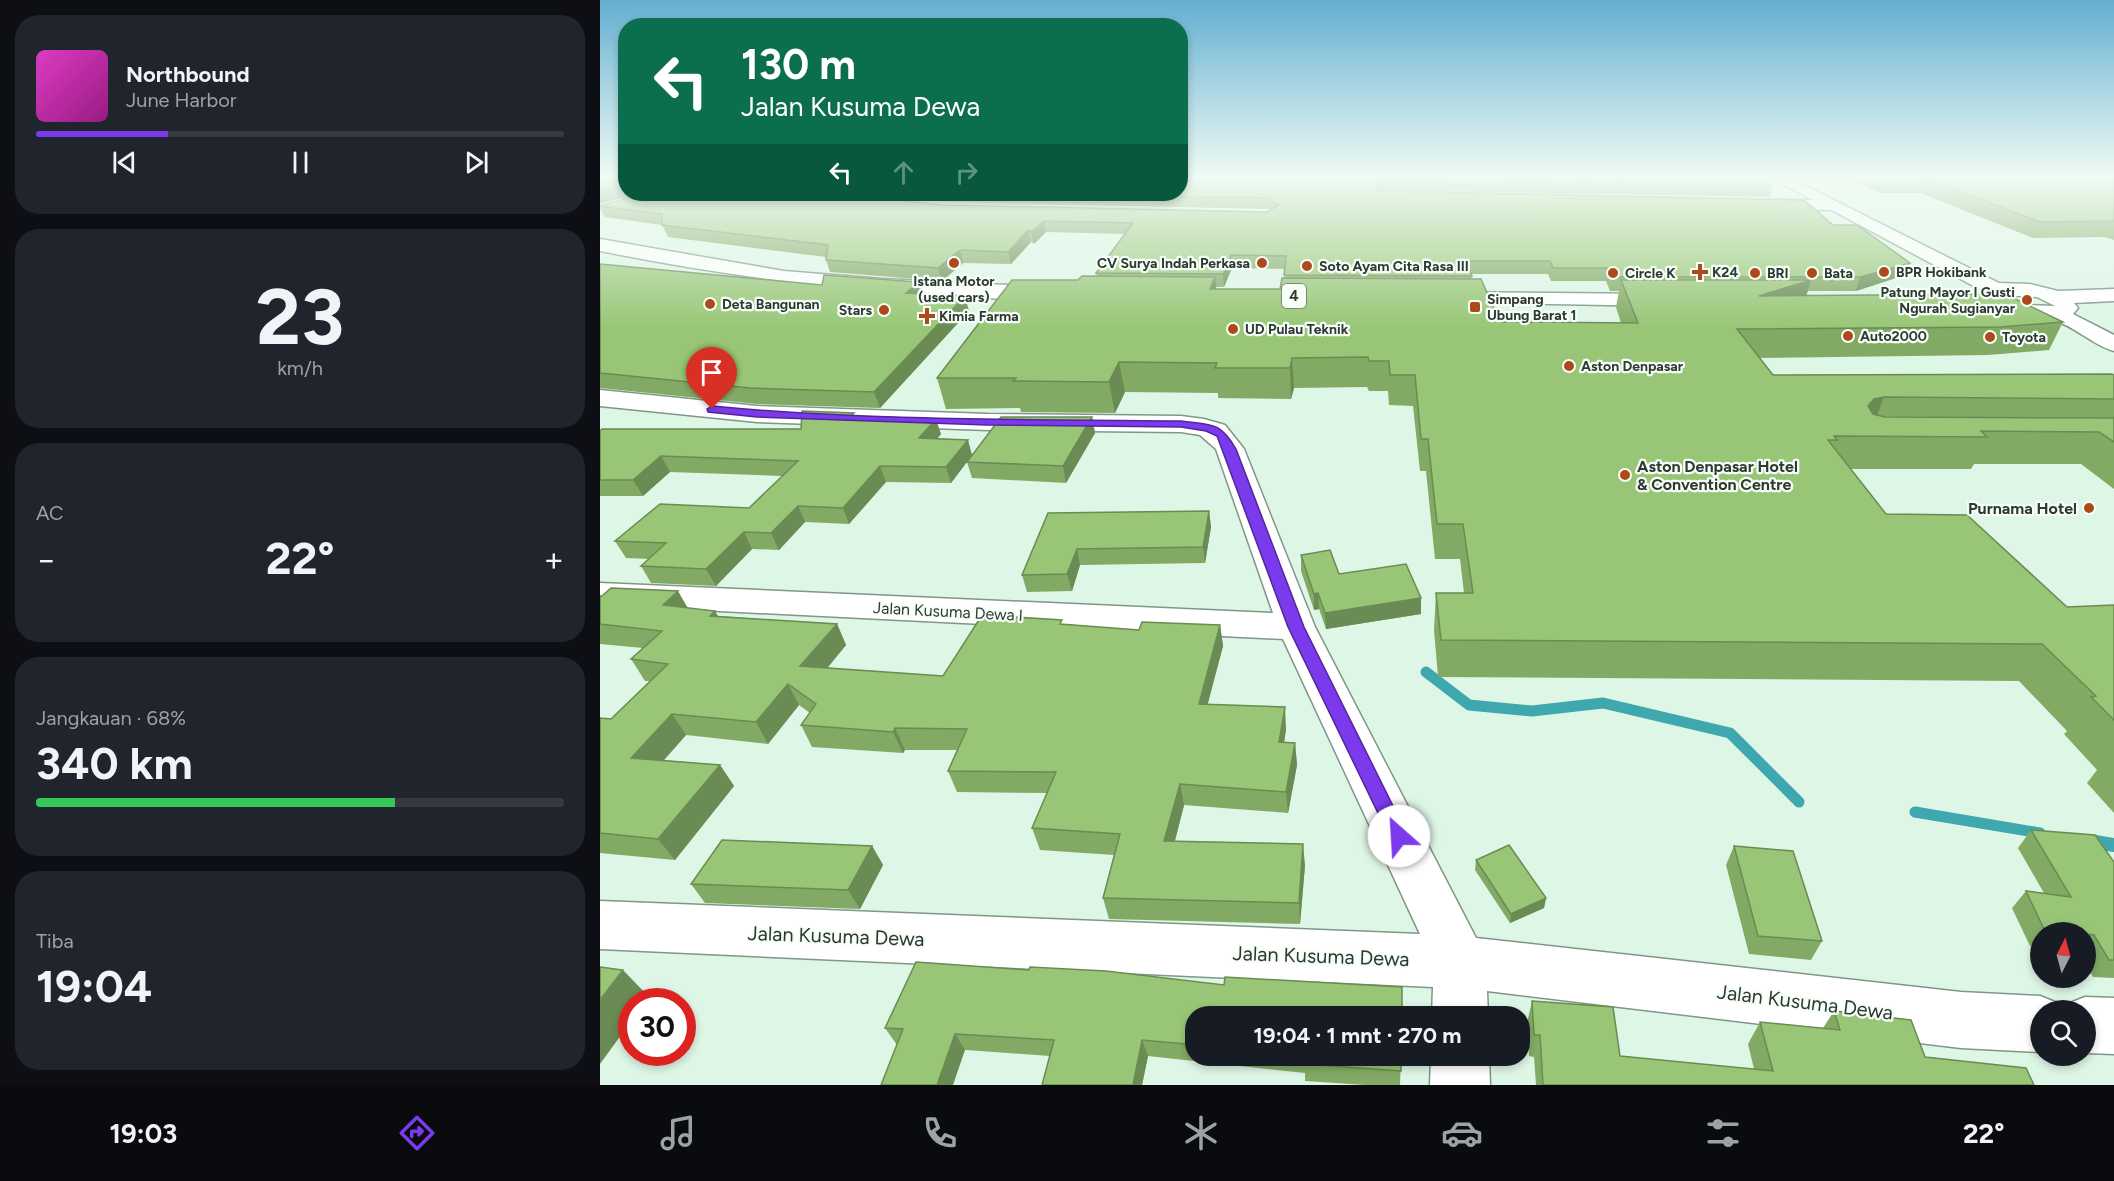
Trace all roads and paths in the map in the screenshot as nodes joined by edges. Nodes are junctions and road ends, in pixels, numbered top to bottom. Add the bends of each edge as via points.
1 (1871, 227) edge
2 (600, 245) edge
3 (1068, 293) edge
4 (1994, 294) junction
5 (2114, 295) edge
6 (1428, 298) edge
7 (1968, 299) edge
8 (1689, 300) edge
9 (2055, 305) junction
10 (2114, 344) edge
11 (600, 398) edge
12 (600, 594) edge
13 (1296, 627) junction
14 (600, 925) edge
15 (1460, 962) junction
16 (1460, 1006) edge
17 (2030, 1024) edge
18 (2096, 1025) edge
19 (2114, 1026) edge
20 (1460, 1066) edge
21 (1460, 1085) edge

1 - 4 main road
2 - 3 main road via 784,277 920,288
4 - 7 main road
4 - 9 main road via 2023,311
5 - 9 main road
6 - 8 main road
9 - 10 main road
11 - 13 main road via 757,414 1181,424 1208,428 1221,433 1230,449
12 - 13 main road, Jalan Kusuma Dewa I
13 - 15 main road
14 - 15 main road, Jalan Kusuma Dewa
15 - 16 main road
15 - 17 main road, Jalan Kusuma Dewa via 1960,1020
18 - 19 main road
20 - 21 main road

